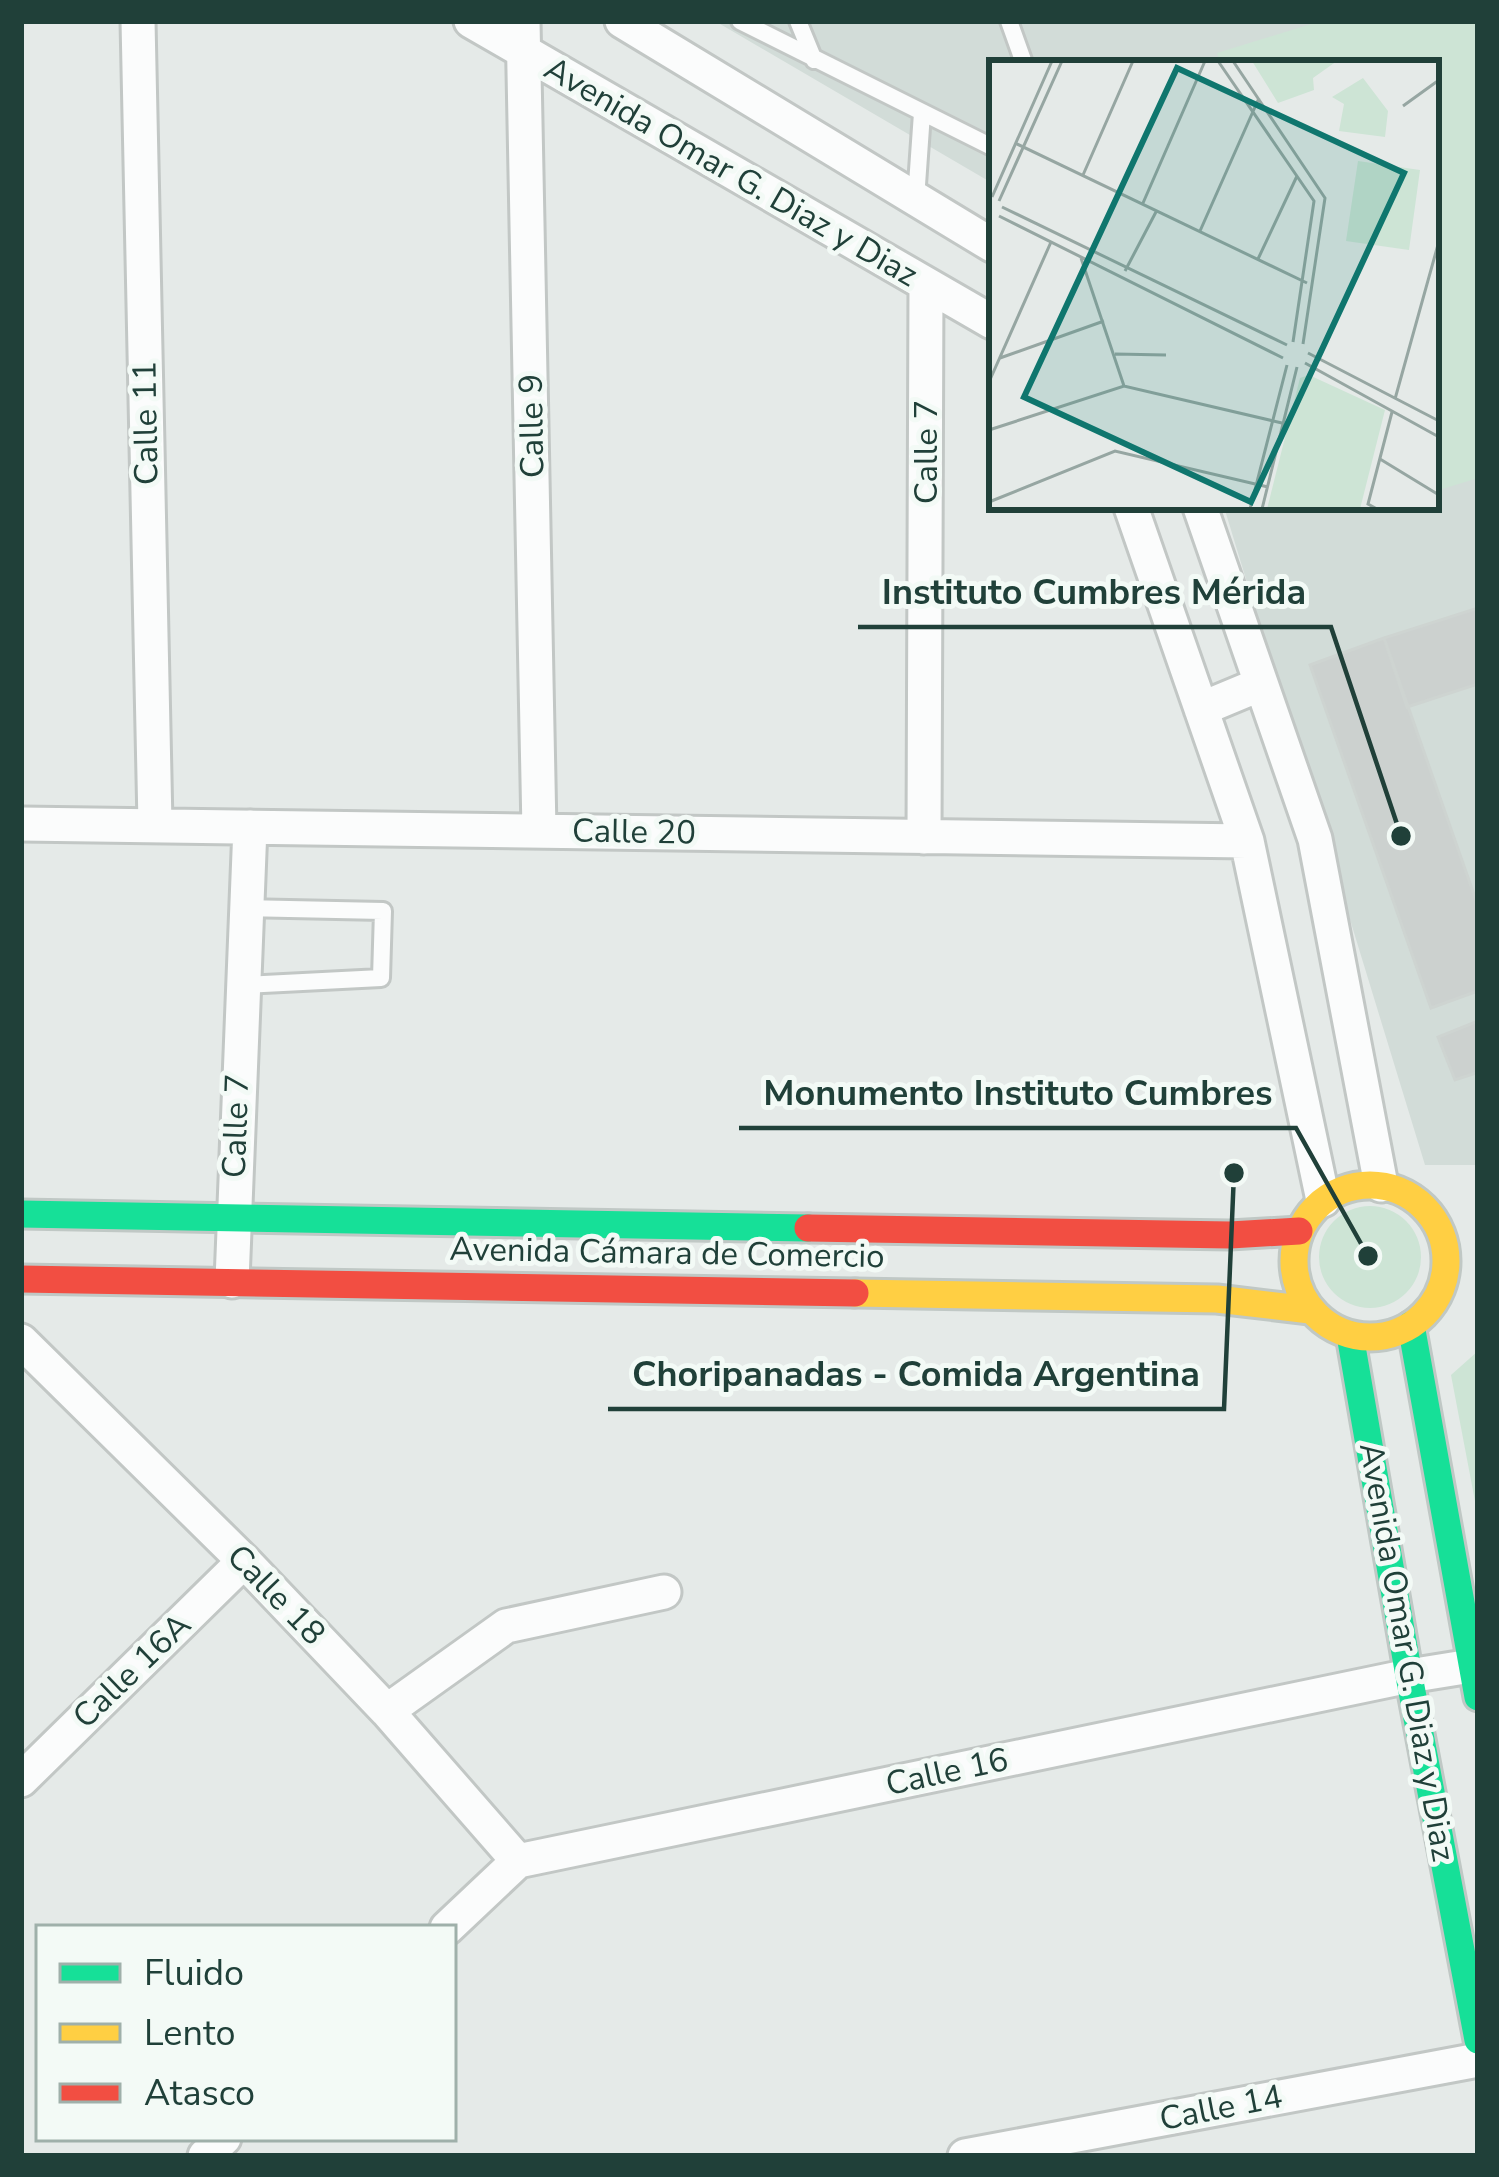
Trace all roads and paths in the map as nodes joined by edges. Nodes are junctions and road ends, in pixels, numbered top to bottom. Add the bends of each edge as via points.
1 (138, 21) edge
2 (471, 21) edge
3 (740, 21) edge
4 (798, 21) edge
5 (1009, 21) edge
6 (627, 22) edge
7 (524, 37) edge
8 (1023, 60) edge
9 (814, 61) junction
10 (922, 113) junction
11 (989, 146) edge
12 (916, 199) junction
13 (989, 243) edge
14 (926, 284) junction
15 (989, 320) edge
16 (1132, 510) edge
17 (1201, 510) edge
18 (1261, 684) junction
19 (1202, 709) junction
20 (21, 824) edge
21 (155, 824) junction
22 (250, 827) junction
23 (539, 831) junction
24 (924, 837) junction
25 (1247, 841) junction
26 (246, 908) junction
27 (242, 986) junction
28 (1381, 1185) junction
29 (1323, 1200) junction
30 (21, 1214) edge
31 (232, 1217) junction
32 (1299, 1231) junction
33 (21, 1279) edge
34 (232, 1282) junction
35 (1443, 1282) junction
36 (1478, 1283) edge
37 (1310, 1310) junction
38 (1411, 1325) junction
39 (1350, 1335) junction
40 (21, 1341) edge
41 (244, 1561) junction
42 (664, 1592) dead end
43 (1409, 1676) junction
44 (1475, 1681) edge
45 (387, 1711) junction
46 (21, 1780) edge
47 (518, 1861) junction
48 (450, 1925) edge
49 (1478, 2041) edge
50 (1478, 2060) edge
51 (965, 2156) edge

1 - 21 street, Calle 11
2 - 7 street, Avenida Omar G. Diaz y Diaz
3 - 9 lane
4 - 9 lane
5 - 8 lane
6 - 12 street, Avenida Omar G. Diaz y Diaz
7 - 14 street, Avenida Omar G. Diaz y Diaz
7 - 23 street, Calle 9
9 - 10 lane
10 - 11 lane
10 - 12 lane
12 - 13 street, Avenida Omar G. Diaz y Diaz
14 - 15 street, Avenida Omar G. Diaz y Diaz
14 - 24 street, Calle 7
16 - 19 street
17 - 18 street
18 - 19 street
18 - 28 street via 1315,839
19 - 25 street
20 - 21 street, Calle 20
21 - 22 street, Calle 20
22 - 23 street, Calle 20
22 - 26 street, Calle 7
23 - 24 street, Calle 20
24 - 25 street, Calle 20
25 - 29 street
26 - 27 street, Calle 7
26 - 27 lane via 382,911 381,978
27 - 31 street, Calle 7
28 - 29 main road
28 - 35 main road via 1444,1217
29 - 32 main road
30 - 31 main road, Avenida Cámara de Comercio
31 - 32 main road, Avenida Cámara de Comercio
31 - 34 street, Calle 7
32 - 37 main road via 1294,1272
33 - 34 main road, Avenida Cámara de Comercio
34 - 37 main road, Avenida Cámara de Comercio via 1217,1299
35 - 36 main road
35 - 38 main road
37 - 39 main road
38 - 39 main road via 1382,1336
38 - 44 main road, Avenida Omar G. Diaz y Diaz
39 - 43 main road, Avenida Omar G. Diaz y Diaz
40 - 41 street, Calle 18
41 - 45 street, Calle 18
41 - 46 street, Calle 16A
42 - 45 street via 506,1626
43 - 44 street, Calle 16
43 - 47 street, Calle 16
43 - 49 main road, Avenida Omar G. Diaz y Diaz
45 - 47 street, Calle 18
47 - 48 street
50 - 51 street, Calle 14

